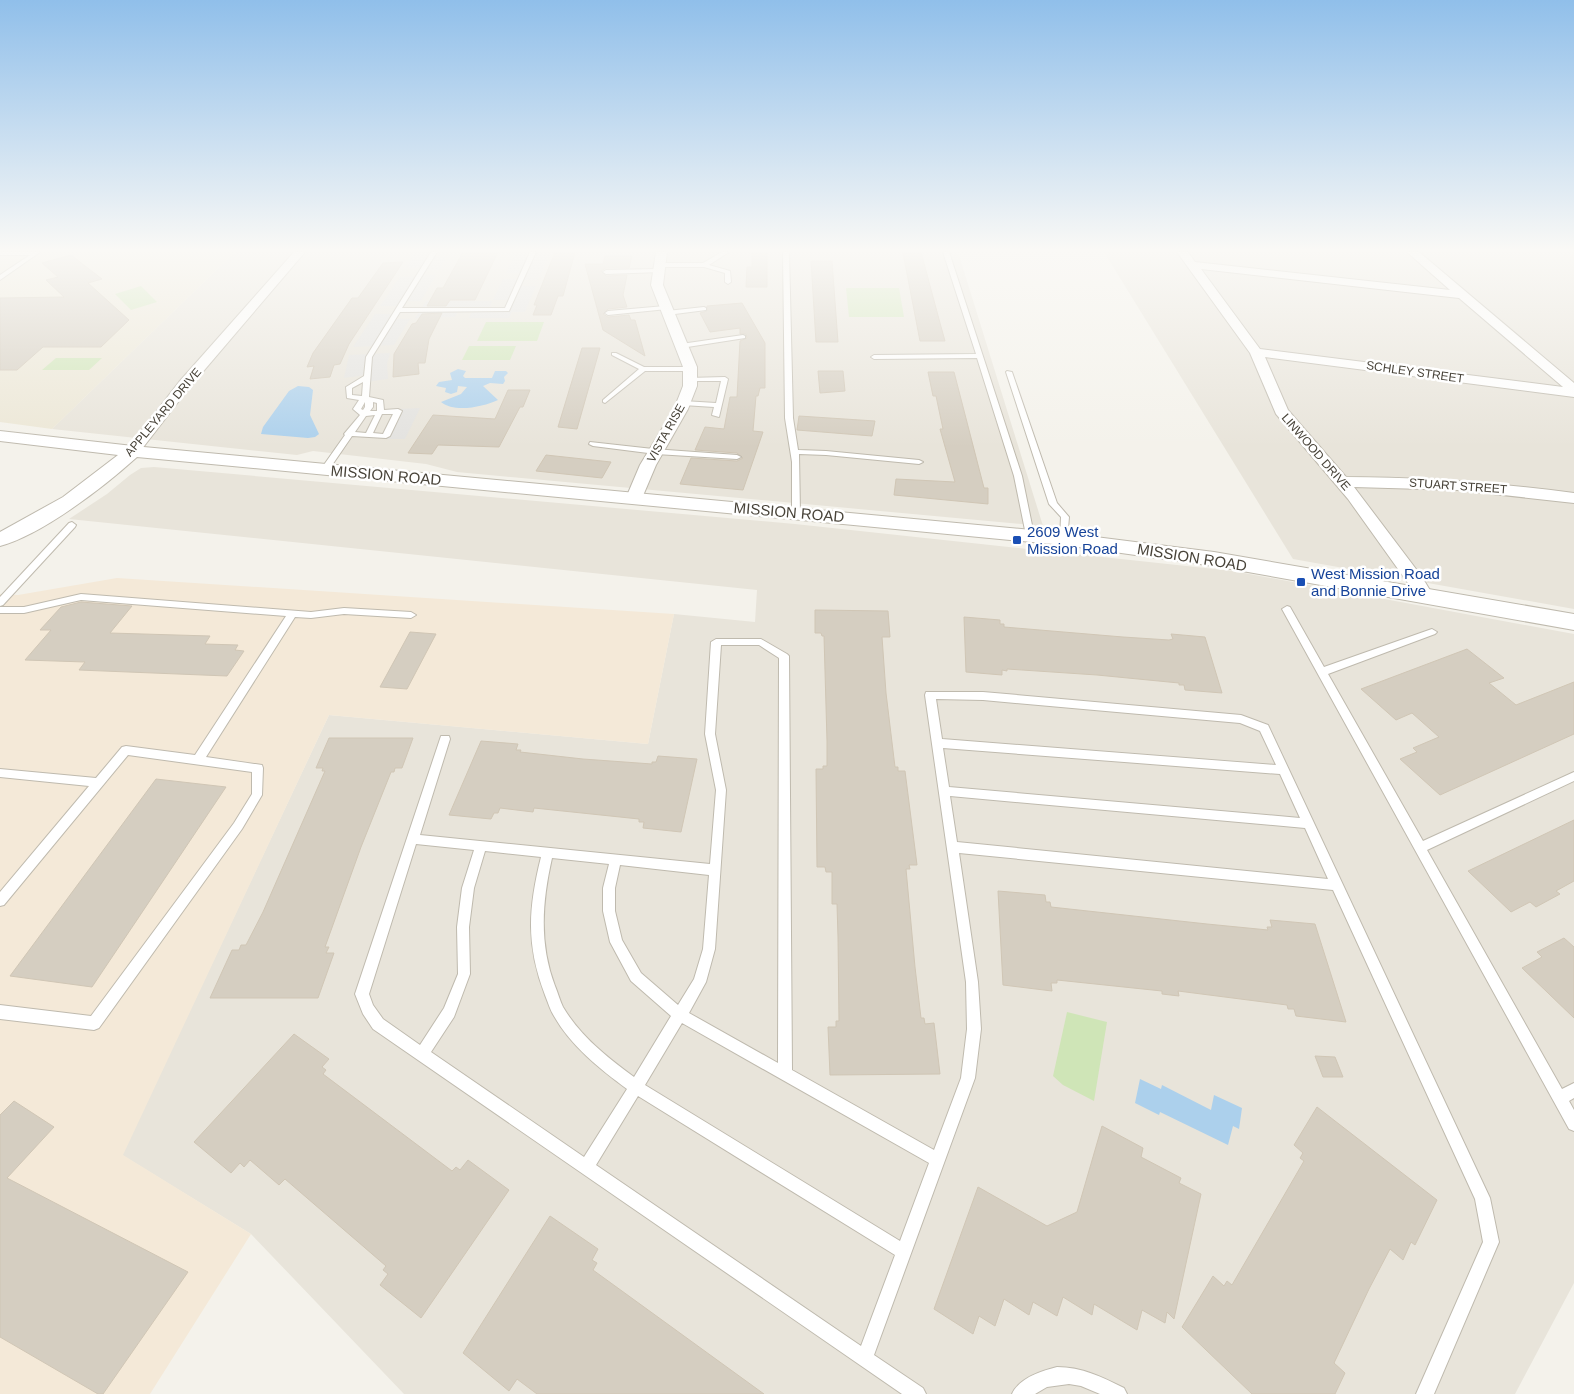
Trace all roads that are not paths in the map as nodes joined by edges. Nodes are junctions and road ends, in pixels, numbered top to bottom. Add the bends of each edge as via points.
1 (243, 317) edge
2 (394, 317) edge
3 (669, 317) edge
4 (787, 317) edge
5 (967, 317) edge
6 (1230, 317) edge
7 (1488, 317) edge
8 (743, 337) dead end
9 (681, 346) junction
10 (1256, 352) junction
11 (614, 354) dead end
12 (874, 356) dead end
13 (980, 356) junction
14 (643, 369) junction
15 (1009, 372) dead end
16 (690, 374) junction
17 (366, 377) junction
18 (1574, 392) edge
19 (365, 397) junction
20 (605, 401) dead end
21 (683, 403) junction
22 (718, 405) junction
23 (380, 412) junction
24 (363, 414) junction
25 (716, 415) dead end
26 (348, 434) junction
27 (368, 435) junction
28 (0, 436) edge
29 (593, 444) dead end
30 (133, 451) junction
31 (656, 452) junction
32 (795, 452) junction
33 (737, 457) dead end
34 (919, 462) dead end
35 (325, 469) junction
36 (1342, 482) junction
37 (634, 498) junction
38 (1574, 498) edge
39 (796, 513) junction
40 (72, 525) dead end
41 (1030, 535) junction
42 (1064, 539) junction
43 (0, 540) edge
44 (1425, 597) junction
45 (0, 603) edge
46 (1287, 609) dead end
47 (0, 610) edge
48 (292, 614) junction
49 (411, 615) dead end
50 (1574, 622) edge
51 (1432, 632) dead end
52 (1322, 672) junction
53 (445, 739) dead end
54 (937, 743) junction
55 (198, 760) junction
56 (1283, 770) junction
57 (0, 773) edge
58 (1574, 776) edge
59 (99, 783) junction
60 (944, 791) junction
61 (1309, 824) junction
62 (413, 839) junction
63 (481, 846) junction
64 (953, 847) junction
65 (1420, 848) junction
66 (548, 853) junction
67 (616, 860) junction
68 (715, 870) junction
69 (1336, 885) junction
70 (0, 901) edge
71 (0, 1012) edge
72 (680, 1015) junction
73 (421, 1055) junction
74 (785, 1074) junction
75 (636, 1088) junction
76 (1574, 1090) edge
77 (1560, 1098) junction
78 (1574, 1124) edge
79 (938, 1160) junction
80 (586, 1168) junction
81 (904, 1252) junction
82 (865, 1358) junction
83 (917, 1394) edge
84 (1021, 1394) edge
85 (1118, 1394) edge
86 (1425, 1394) edge

1 - 30 street, APPLEYARD DRIVE via 184,385
2 - 17 lane via 369,357
3 - 9 street
4 - 32 lane via 789,418
5 - 13 lane
6 - 10 street, LINWOOD DRIVE
7 - 18 street
8 - 9 lane
9 - 16 street
10 - 18 street, SCHLEY STREET
10 - 36 street, LINWOOD DRIVE via 1281,412
11 - 14 lane
12 - 13 lane
13 - 41 lane via 1018,476
14 - 16 lane
14 - 20 lane
15 - 42 lane via 1054,504 1065,517
16 - 21 street, VISTA RISE
16 - 22 lane via 725,379
17 - 19 lane
17 - 19 lane via 349,387 350,396
19 - 23 lane via 381,401
19 - 24 lane via 357,409
21 - 22 lane
21 - 31 street, VISTA RISE
22 - 25 lane
23 - 24 lane
23 - 27 lane
23 - 27 lane via 398,411 386,436
24 - 26 lane
26 - 27 lane
26 - 35 lane
28 - 30 street, MISSION ROAD
29 - 31 lane
30 - 35 street, MISSION ROAD
30 - 43 street, APPLEYARD DRIVE via 76,498
31 - 33 lane
31 - 37 street, VISTA RISE
32 - 34 lane
32 - 39 lane
35 - 37 street, MISSION ROAD
36 - 38 street, STUART STREET via 1437,483
36 - 44 street, LINWOOD DRIVE
37 - 39 street, MISSION ROAD
39 - 41 street, MISSION ROAD
40 - 45 lane
41 - 42 street, MISSION ROAD
42 - 44 street, MISSION ROAD via 1214,559
44 - 50 street, MISSION ROAD
46 - 52 lane
47 - 48 lane via 24,610 82,597
48 - 49 lane via 344,611
48 - 55 lane
51 - 52 lane
52 - 65 lane
53 - 62 lane
54 - 56 lane
54 - 56 lane via 930,695 983,696 1241,719 1264,728
54 - 60 lane
55 - 59 lane via 126,750
55 - 71 lane via 258,768 257,796 94,1023
56 - 61 lane
57 - 59 lane
58 - 65 lane
59 - 70 lane
60 - 61 lane
60 - 64 lane
61 - 69 lane
62 - 63 lane
62 - 73 lane via 362,994 378,1024
63 - 66 lane
63 - 73 lane via 468,888 464,917 464,974 449,1012
64 - 69 lane
64 - 79 lane via 972,982 974,1029 968,1078
65 - 77 lane
66 - 67 lane
66 - 75 lane via 538,888 535,919 537,949 545,979 560,1013 587,1047
67 - 68 lane
67 - 72 lane via 609,888 609,911 616,942 636,977
68 - 72 lane via 709,948 700,982
68 - 74 lane via 721,790 710,734 716,642 761,642 784,656
69 - 86 lane via 1482,1198 1491,1242
72 - 74 lane
72 - 75 lane
73 - 80 lane
74 - 79 lane
75 - 80 lane
75 - 81 lane
76 - 77 lane
77 - 78 lane
79 - 81 lane
80 - 82 lane
81 - 82 lane
82 - 83 lane
84 - 85 lane via 1033,1383 1061,1374 1089,1378

